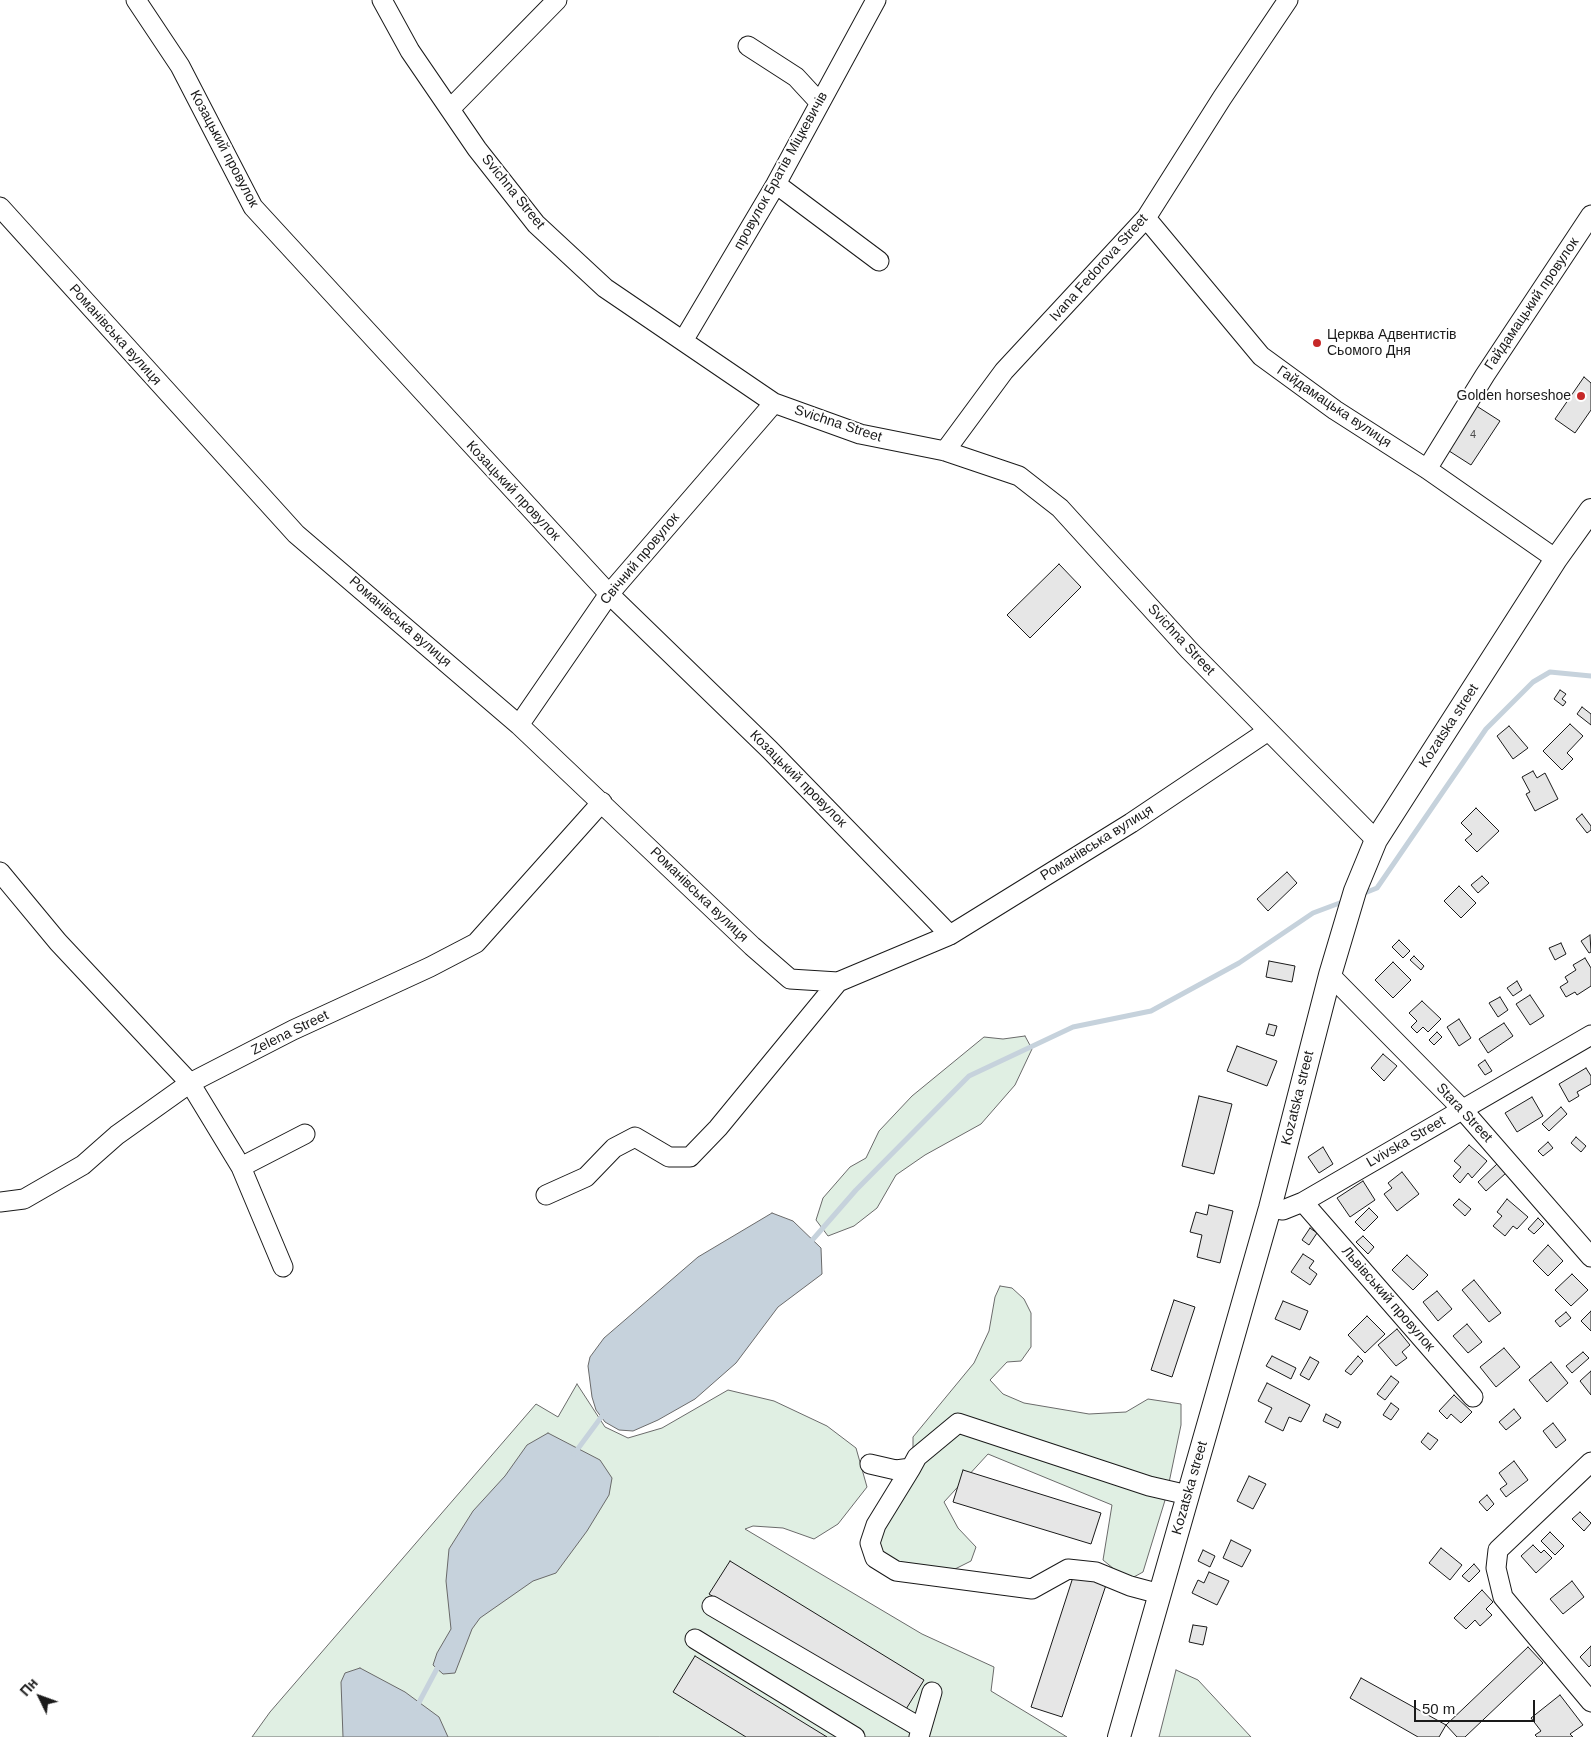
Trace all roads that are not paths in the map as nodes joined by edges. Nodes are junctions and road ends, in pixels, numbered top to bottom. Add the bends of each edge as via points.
1 (136, 0) edge
2 (382, 0) edge
3 (556, 0) edge
4 (876, 0) edge
5 (1288, 0) edge
6 (748, 46) dead end
7 (820, 103) junction
8 (450, 109) junction
9 (776, 184) junction
10 (0, 207) edge
11 (1591, 215) edge
12 (1146, 218) junction
13 (879, 261) dead end
14 (683, 341) junction
15 (774, 403) junction
16 (945, 451) junction
17 (1427, 469) junction
18 (1591, 510) edge
19 (1556, 559) junction
20 (609, 594) junction
21 (519, 725) junction
22 (1268, 731) junction
23 (602, 802) junction
24 (1376, 840) junction
25 (0, 872) edge
26 (950, 935) junction
27 (1330, 975) junction
28 (838, 982) junction
29 (1591, 1034) edge
30 (190, 1083) junction
31 (1462, 1109) junction
32 (305, 1134) dead end
33 (241, 1167) junction
34 (546, 1195) dead end
35 (0, 1202) edge
36 (1303, 1202) junction
37 (1270, 1208) junction
38 (1591, 1257) edge
39 (282, 1267) dead end
40 (1473, 1397) dead end
41 (1591, 1462) edge
42 (870, 1464) dead end
43 (911, 1468) junction
44 (1188, 1495) junction
45 (1160, 1594) junction
46 (712, 1606) dead end
47 (695, 1639) dead end
48 (932, 1692) dead end
49 (1591, 1702) edge
50 (920, 1732) edge
51 (855, 1737) edge
52 (1119, 1737) edge

1 - 20 street, Козацький провулок via 180,66 253,207
2 - 8 street, Svichna Street via 410,51
3 - 8 street
4 - 7 street, провулок Братів Міцкевичів
5 - 12 street, Ivana Fedorova Street
6 - 7 street via 796,77
7 - 9 street, провулок Братів Міцкевичів
8 - 14 street, Svichna Street via 536,224 605,288
9 - 13 street
9 - 14 street, провулок Братів Міцкевичів
10 - 21 street, Романівська вулиця via 296,534
11 - 17 street, Гайдамацький провулок
12 - 16 street, Ivana Fedorova Street via 1004,371
12 - 17 street, Гайдамацька вулиця via 1261,356 1335,410
14 - 15 street, Svichna Street
15 - 16 street, Svichna Street via 860,434
15 - 20 street, Свічний провулок
16 - 22 street, Svichna Street via 1018,476 1060,508 1189,650
17 - 19 street, Гайдамацька вулиця
18 - 19 main road, Kozatska street
19 - 24 main road, Kozatska street
20 - 21 street, Свічний провулок
20 - 26 street, Козацький провулок via 770,750
21 - 23 street, Романівська вулиця
22 - 24 street, Svichna Street
22 - 26 street, Романівська вулиця via 1131,824
23 - 28 street, Романівська вулиця via 790,979
23 - 30 street, Zelena Street via 476,943
24 - 27 main road, Kozatska street
25 - 30 street via 58,942
26 - 28 street, Романівська вулиця
27 - 31 street, Stara Street
27 - 37 main road, Kozatska street
28 - 34 street, Романівська вулиця via 718,1128 690,1157 669,1157 635,1137 614,1148 586,1177
29 - 31 street, Lvivska Street
30 - 33 street
30 - 35 street, Zelena Street via 117,1135 83,1164 24,1199
31 - 36 street, Lvivska Street
31 - 38 street, Stara Street
32 - 33 street
33 - 39 street
36 - 37 street, Lvivska Street via 1283,1210
36 - 40 street, Львівський провулок
37 - 44 main road, Kozatska street
41 - 49 street via 1498,1550 1496,1568 1503,1597
42 - 43 street via 896,1470
43 - 44 street via 918,1457 958,1423 1149,1486
43 - 45 street via 876,1525 870,1543 875,1558 896,1571 1032,1589 1068,1569 1096,1572
44 - 45 main road, Kozatska street
45 - 52 main road, Kozatska street
46 - 50 street
47 - 51 street
48 - 50 street

